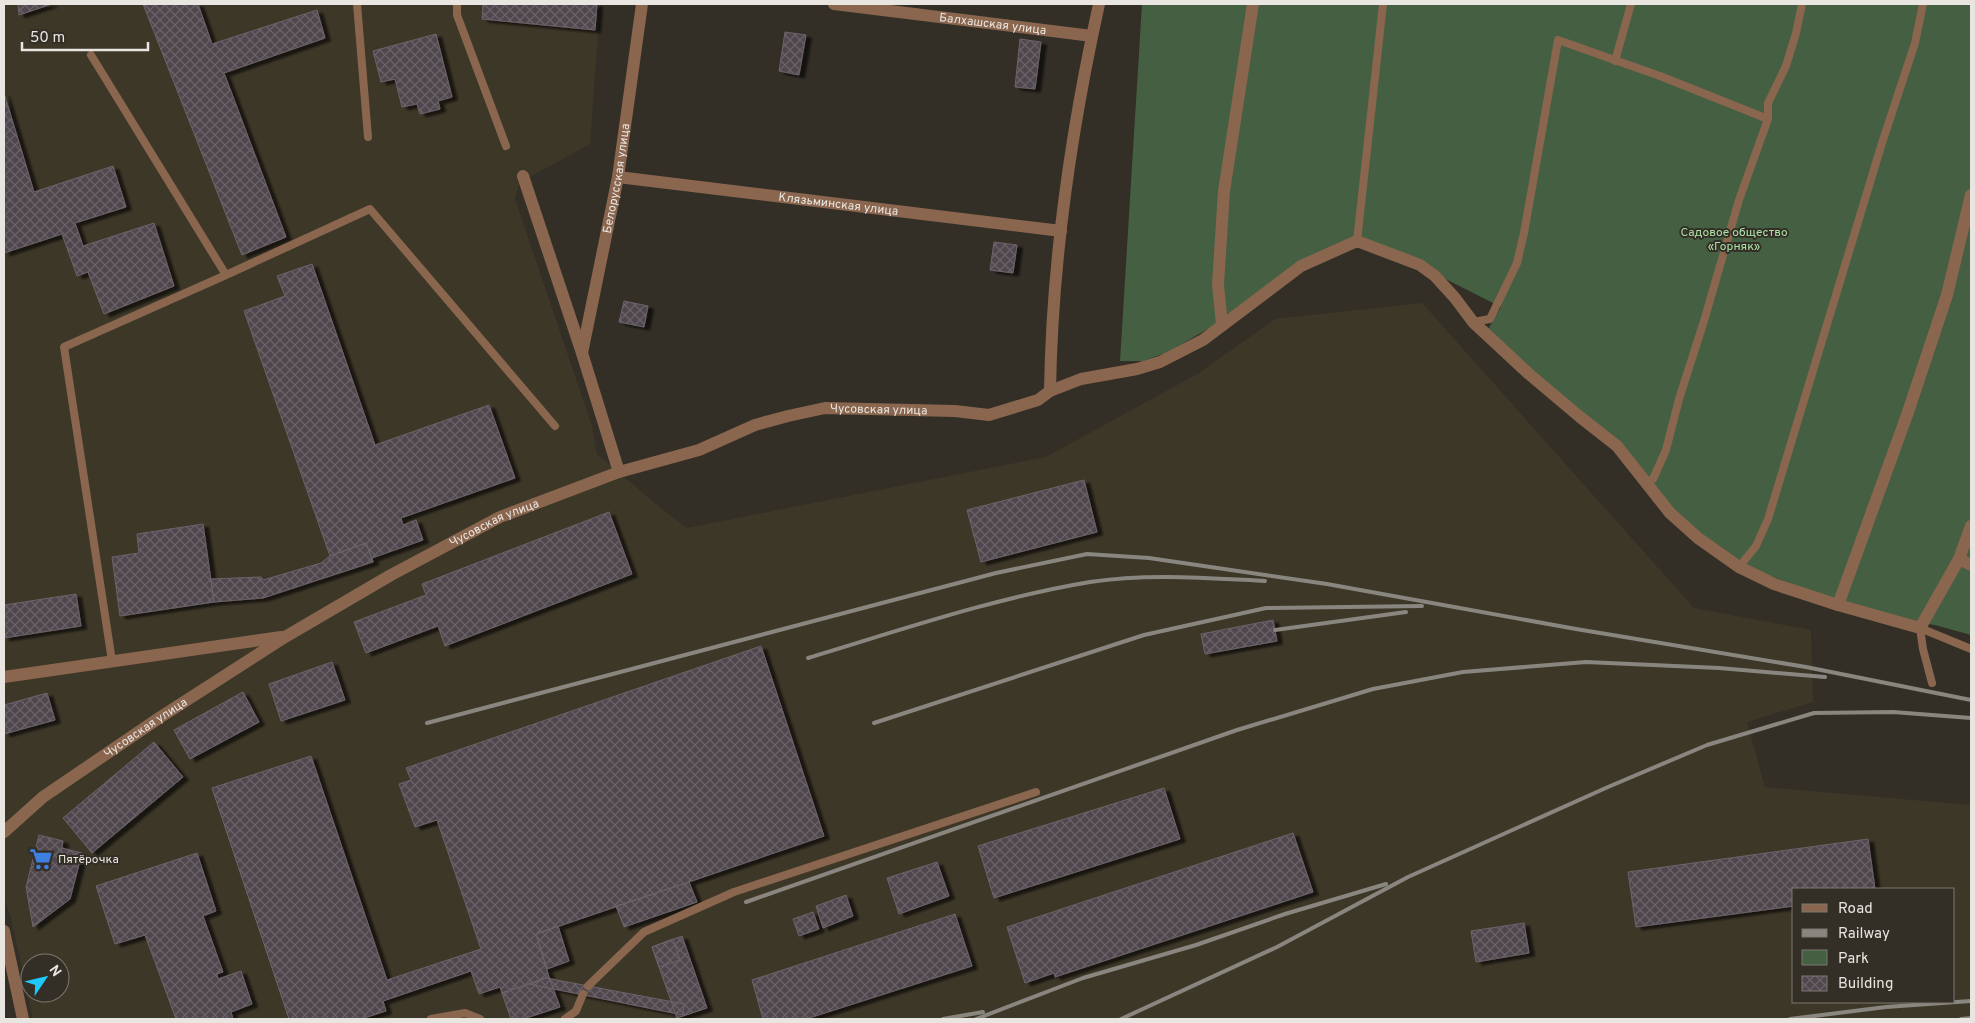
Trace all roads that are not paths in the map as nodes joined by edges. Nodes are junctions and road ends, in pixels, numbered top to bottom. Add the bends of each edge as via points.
1 (357, 4) edge
2 (457, 4) edge
3 (642, 4) edge
4 (834, 4) edge
5 (1099, 4) edge
6 (1253, 4) edge
7 (1383, 4) edge
8 (1632, 4) edge
9 (1802, 4) edge
10 (1923, 4) edge
11 (1092, 36) junction
12 (91, 54) dead end
13 (1616, 60) junction
14 (1768, 119) junction
15 (368, 137) dead end
16 (506, 146) dead end
17 (523, 176) dead end
18 (618, 177) junction
19 (1971, 195) edge
20 (1061, 231) junction
21 (1357, 241) junction
22 (226, 275) junction
23 (1473, 322) junction
24 (1222, 324) junction
25 (582, 353) junction
26 (1050, 391) junction
27 (555, 426) dead end
28 (619, 472) junction
29 (1646, 482) junction
30 (1971, 526) edge
31 (1959, 559) junction
32 (1971, 565) edge
33 (1739, 567) junction
34 (1838, 605) junction
35 (1920, 628) junction
36 (285, 636) junction
37 (1971, 649) edge
38 (112, 661) junction
39 (4, 677) edge
40 (1932, 683) dead end
41 (1036, 792) dead end
42 (4, 832) edge
43 (4, 931) edge
44 (588, 986) dead end
45 (583, 994) dead end
46 (23, 1019) edge
47 (431, 1019) edge
48 (480, 1019) edge
49 (565, 1019) edge

1 - 15 lane
2 - 16 lane via 457,15
3 - 18 street, Белорусская улица
4 - 11 street, Балхашская улица
5 - 11 street
6 - 24 street via 1224,191 1218,285
7 - 21 lane
8 - 13 lane
9 - 14 lane via 1786,66 1768,103
10 - 33 lane via 1915,43 1768,519 1756,546
11 - 20 street
12 - 22 lane
13 - 14 lane
13 - 23 lane via 1558,40 1517,263 1490,319
14 - 29 lane via 1739,200 1666,450 1653,479
17 - 25 street
18 - 20 street, Клязьминская улица
18 - 25 street, Белорусская улица
19 - 34 street via 1946,295 1907,415
20 - 26 street via 1051,334
21 - 23 street via 1420,265 1436,276
21 - 24 street, Чусовская улица via 1301,266
22 - 27 lane via 370,209
22 - 38 lane via 64,347
23 - 29 street via 1529,374 1617,446
24 - 26 street, Чусовская улица via 1204,340 1160,362 1081,379
25 - 28 street
26 - 28 street, Чусовская улица via 1038,400 989,415 955,411 825,408 755,425 699,450
28 - 36 street, Чусовская улица via 500,517
29 - 33 street via 1670,513
30 - 31 street
31 - 32 street
31 - 35 street
33 - 34 street via 1774,584
34 - 35 street
35 - 37 lane
35 - 40 lane
36 - 38 street
36 - 42 street, Чусовская улица via 51,792
38 - 39 street
41 - 44 lane via 734,892 644,932
43 - 46 street
45 - 49 lane via 576,1011
47 - 48 lane via 465,1013

